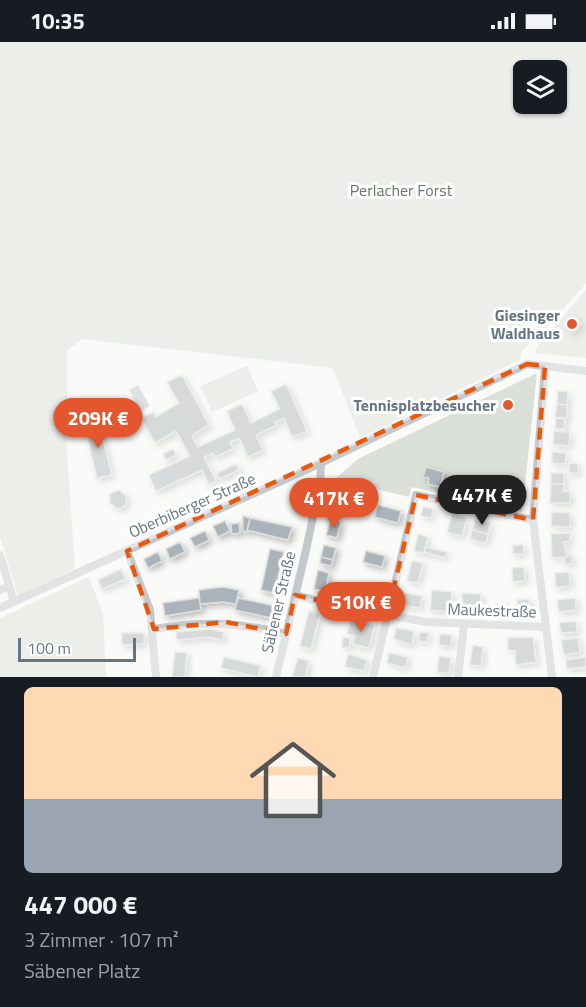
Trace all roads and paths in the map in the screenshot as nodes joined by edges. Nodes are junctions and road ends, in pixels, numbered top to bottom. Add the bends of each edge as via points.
1 (545, 366) junction
2 (586, 370) edge
3 (321, 464) junction
4 (532, 520) junction
5 (127, 551) junction
6 (0, 555) edge
7 (4, 588) edge
8 (296, 595) junction
9 (14, 602) junction
10 (0, 608) edge
11 (387, 616) junction
12 (464, 625) junction
13 (546, 627) junction
14 (154, 628) junction
15 (286, 634) junction
16 (156, 677) edge
17 (276, 677) edge
18 (373, 677) edge
19 (458, 677) edge
20 (552, 677) edge

1 - 2 street, Oberbiberger Straße
1 - 3 street, Oberbiberger Straße via 527,364
1 - 4 street
3 - 5 street, Oberbiberger Straße
3 - 8 street, Säbener Straße
4 - 11 street via 417,495
4 - 13 street
5 - 9 street, Oberbiberger Straße
5 - 14 street via 146,596
6 - 7 street
7 - 9 street
8 - 11 street, Maukestraße
8 - 15 street, Säbener Straße
9 - 10 street, Oberbiberger Straße
11 - 12 street, Maukestraße
11 - 18 street
12 - 13 street, Maukestraße
12 - 19 street
13 - 20 street
14 - 15 street via 226,622
14 - 16 street
15 - 17 street, Säbener Straße

